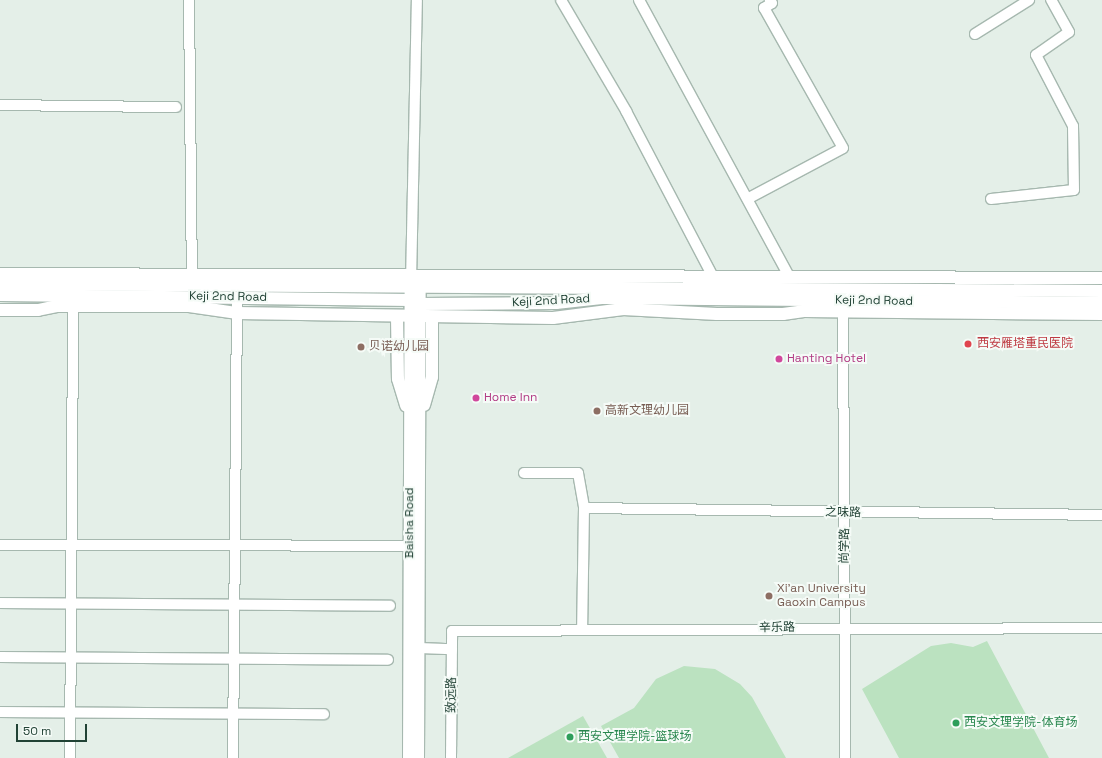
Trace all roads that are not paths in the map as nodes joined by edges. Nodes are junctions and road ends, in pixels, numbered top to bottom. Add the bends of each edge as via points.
1 (189, 0) edge
2 (417, 0) edge
3 (561, 0) edge
4 (639, 0) edge
5 (770, 0) edge
6 (1030, 0) edge
7 (1051, 0) edge
8 (974, 34) dead end
9 (0, 105) edge
10 (176, 107) dead end
11 (749, 198) junction
12 (991, 199) dead end
13 (0, 274) edge
14 (412, 275) junction
15 (192, 276) junction
16 (713, 277) junction
17 (790, 278) junction
18 (1102, 278) edge
19 (0, 284) edge
20 (1102, 291) edge
21 (0, 295) edge
22 (416, 295) junction
23 (237, 297) junction
24 (1102, 303) edge
25 (73, 306) junction
26 (0, 310) edge
27 (843, 311) junction
28 (237, 313) junction
29 (1102, 314) edge
30 (397, 317) junction
31 (415, 317) junction
32 (432, 317) junction
33 (415, 419) junction
34 (524, 473) dead end
35 (584, 508) junction
36 (845, 513) junction
37 (1102, 515) edge
38 (0, 545) edge
39 (70, 546) junction
40 (234, 546) junction
41 (410, 546) junction
42 (0, 603) edge
43 (70, 603) junction
44 (234, 605) junction
45 (390, 606) dead end
46 (843, 628) junction
47 (1102, 628) edge
48 (582, 630) junction
49 (452, 631) joint
50 (419, 648) junction
51 (452, 649) junction
52 (0, 657) edge
53 (70, 657) junction
54 (233, 657) junction
55 (388, 660) dead end
56 (0, 712) edge
57 (70, 713) junction
58 (233, 713) junction
59 (324, 714) dead end
60 (70, 758) edge
61 (233, 758) edge
62 (409, 758) edge
63 (418, 758) edge
64 (451, 758) edge
65 (845, 758) edge

1 - 15 street
2 - 14 street
3 - 16 street via 626,111
4 - 11 street
5 - 11 street via 772,4 764,8 843,148
6 - 8 street
7 - 12 street via 1069,32 1036,56 1073,126 1074,190
9 - 10 street
11 - 17 street
13 - 15 street
14 - 15 street via 226,272
14 - 16 street
14 - 22 street
16 - 17 street
17 - 18 street
19 - 22 street, Keji 2nd Road
20 - 22 street, Keji 2nd Road
21 - 23 street, Keji 2nd Road
22 - 23 street, Keji 2nd Road
22 - 24 street, Keji 2nd Road via 556,303 602,298
22 - 31 street, Baisha Road
23 - 28 street
25 - 26 street
25 - 28 street via 189,306
25 - 39 street
27 - 29 street
27 - 32 street via 768,314 623,309 553,318
27 - 36 street, 尚学路
28 - 30 street
28 - 40 street
30 - 31 street
30 - 33 street via 398,379
31 - 32 street
31 - 33 street, Baisha Road
32 - 33 street via 432,377
33 - 41 street, Baisha Road
33 - 50 street, Baisha Road
34 - 35 street via 578,473
35 - 36 street, 之味路
35 - 48 street
36 - 37 street, 之味路
36 - 46 street, 尚学路
38 - 39 street
39 - 40 street
39 - 43 street
40 - 41 street
40 - 44 street
41 - 62 street, Baisha Road
42 - 43 street
43 - 44 street
43 - 53 street
44 - 45 street
44 - 54 street
46 - 47 street, 辛乐路
46 - 48 street, 辛乐路
46 - 65 street, 尚学路
48 - 49 street, 辛乐路
49 - 51 street, 致远路
50 - 51 street
50 - 63 street, Baisha Road
51 - 64 street, 致远路
52 - 53 street
53 - 54 street
53 - 57 street
54 - 55 street
54 - 58 street
56 - 57 street
57 - 58 street
57 - 60 street
58 - 59 street
58 - 61 street

